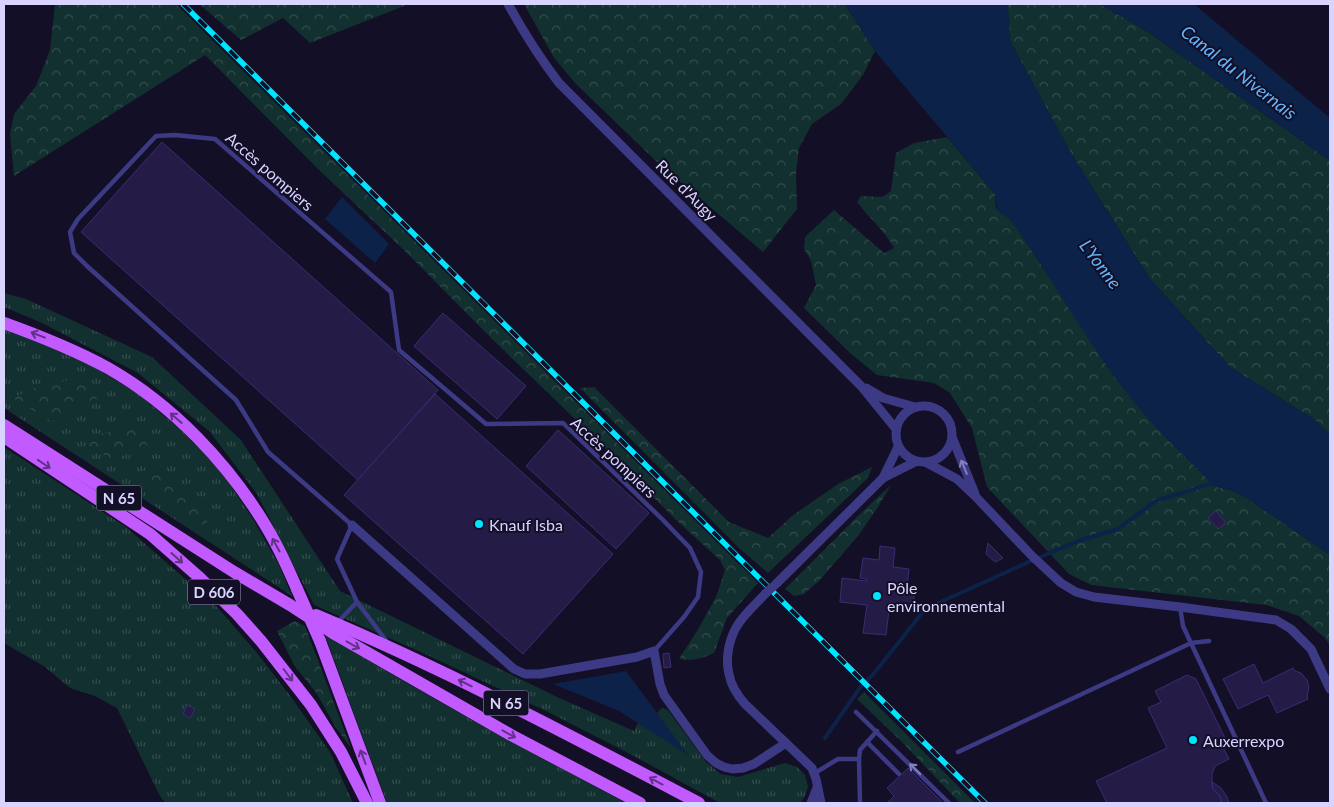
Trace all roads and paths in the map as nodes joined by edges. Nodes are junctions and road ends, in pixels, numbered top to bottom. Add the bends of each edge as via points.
1 (508, 4) edge
2 (4, 323) edge
3 (861, 386) junction
4 (915, 407) junction
5 (4, 425) edge
6 (896, 429) junction
7 (4, 437) edge
8 (952, 437) junction
9 (898, 447) junction
10 (915, 462) junction
11 (927, 463) junction
12 (883, 478) junction
13 (976, 497) junction
14 (352, 525) junction
15 (358, 602) junction
16 (290, 605) junction
17 (1180, 607) junction
18 (336, 624) junction
19 (1209, 641) dead end
20 (1191, 643) junction
21 (392, 648) junction
22 (654, 651) junction
23 (1330, 689) edge
24 (856, 712) dead end
25 (877, 732) junction
26 (868, 742) junction
27 (786, 743) junction
28 (958, 752) dead end
29 (859, 759) junction
30 (814, 773) junction
31 (899, 774) dead end
32 (817, 788) junction
33 (367, 803) edge
34 (380, 803) edge
35 (640, 803) edge
36 (700, 803) edge
37 (811, 803) edge
38 (821, 803) edge
39 (860, 803) edge
40 (950, 803) edge
41 (1266, 803) edge

1 - 3 street, Rue d'Augy via 537,54 559,83
34 -> 2 main road, bridge via 320,641 282,556 267,528 228,472 178,419 140,389 108,368
3 - 4 street, Rue d'Augy via 883,398
3 - 6 street, Rue d'Augy
4 - 6 street via 902,415
4 - 8 street via 933,407 942,412 952,427
5 - 16 main road, N 65
6 - 9 street
7 -> 33 main road, D 606 via 150,534 238,614 311,705 341,752
8 - 11 street via 944,454
13 -> 8 street
9 - 10 street
9 - 12 street
10 - 11 street
10 - 12 street
11 - 13 street via 957,479
12 - 27 street, bridge via 766,594 733,632 728,654 729,674 738,695
13 - 17 street via 1036,560 1076,592
14 - 15 lane via 337,559
14 - 22 street via 514,670 540,674 637,657
14 - 22 lane, Accès pompiers via 268,452 236,400 74,253 70,232 78,219 156,136 216,139 391,292 399,350 486,424 563,423 662,519 690,548 701,572 698,597
15 - 18 lane
15 - 21 lane
16 - 18 main road, N 65
16 -> 35 main road, N 65 via 511,735
17 - 20 lane via 1183,626
17 - 23 street via 1276,620 1291,629 1311,649
18 - 21 main road, N 65
19 - 20 lane
20 - 28 lane
20 - 41 lane
36 -> 21 main road, N 65
22 - 27 street via 664,695 716,763 732,769 743,768
24 - 25 lane
25 - 26 lane
40 -> 25 lane
26 - 29 lane via 860,750
26 - 31 lane
27 - 30 street
29 - 30 lane via 838,759
29 - 39 lane
30 - 32 street
32 - 37 street
32 - 38 street

